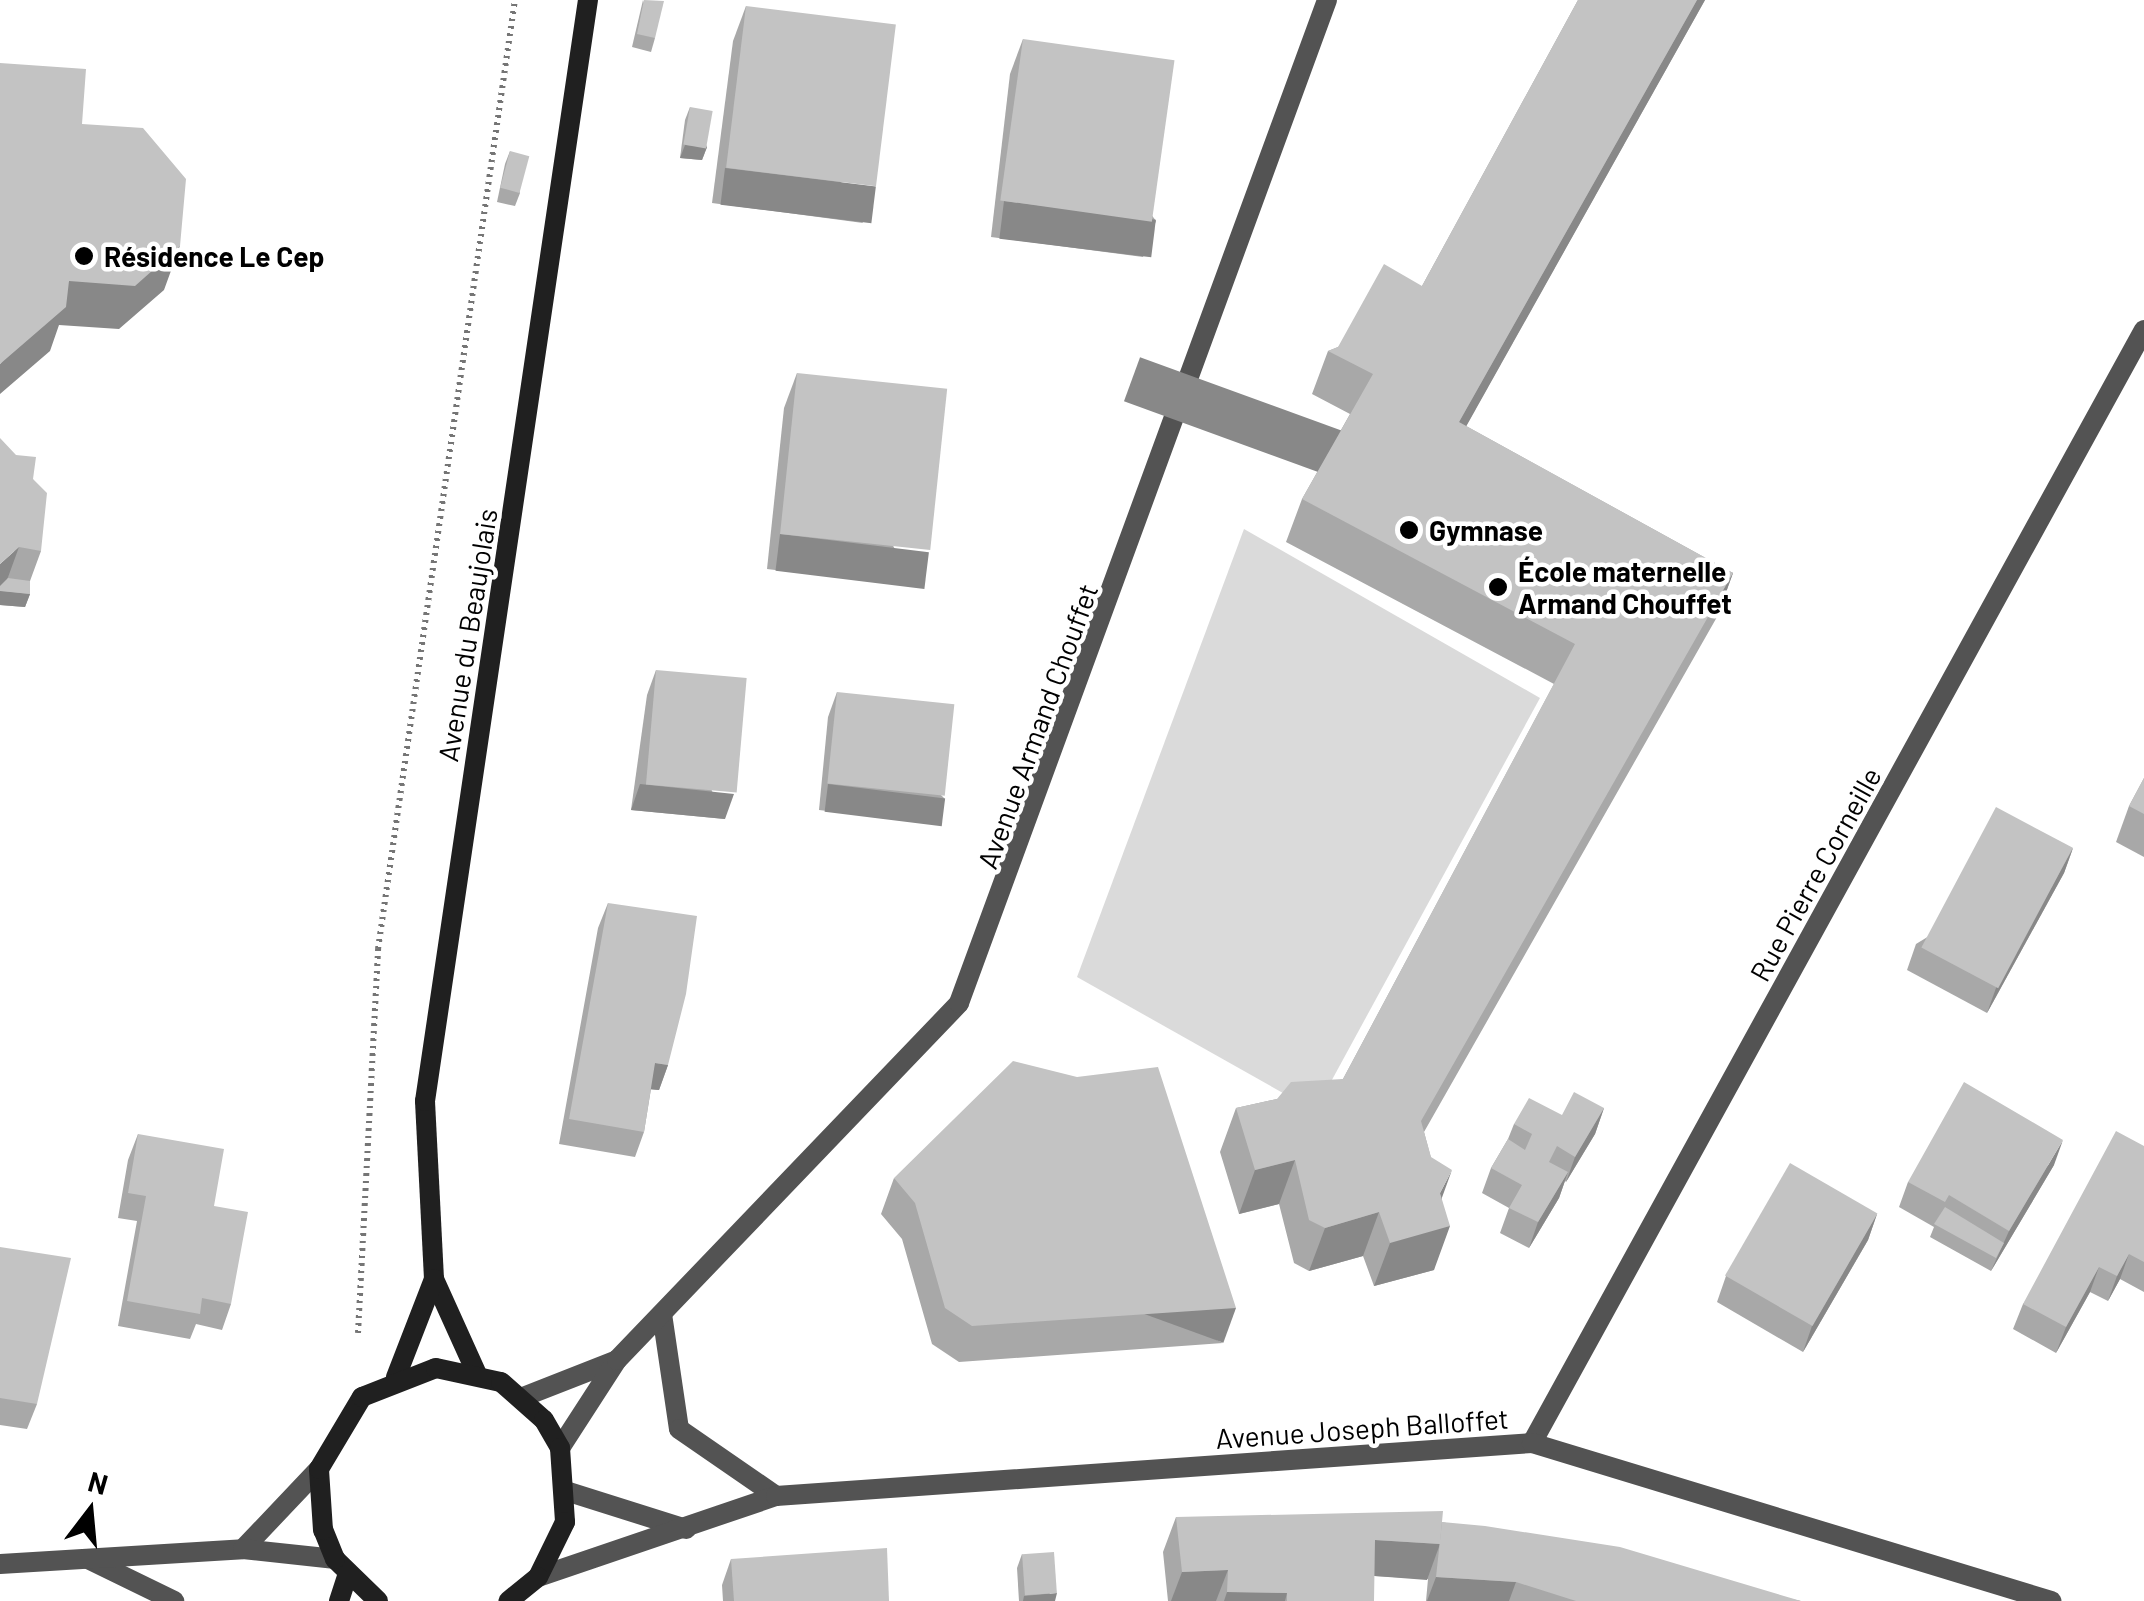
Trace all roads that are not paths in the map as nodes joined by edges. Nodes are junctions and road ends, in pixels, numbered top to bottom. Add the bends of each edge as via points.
1 (588, 0) edge
2 (1327, 0) edge
3 (2144, 330) edge
4 (434, 1279) junction
5 (662, 1314) junction
6 (617, 1360) junction
7 (476, 1372) junction
8 (396, 1377) junction
9 (523, 1397) junction
10 (1532, 1443) junction
11 (560, 1448) junction
12 (319, 1469) junction
13 (569, 1492) junction
14 (776, 1496) junction
15 (686, 1529) junction
16 (243, 1549) junction
17 (87, 1558) junction
18 (0, 1564) edge
19 (341, 1568) junction
20 (538, 1577) junction
21 (174, 1601) edge
22 (339, 1601) edge
23 (378, 1601) edge
24 (508, 1601) edge
25 (2050, 1601) edge

1 - 4 main road, Avenue du Beaujolais via 425,1101
2 - 5 street, Avenue Armand Chouffet via 959,1003
3 - 10 street, Rue Pierre Corneille
4 - 7 main road, Avenue du Beaujolais
4 - 8 main road, Avenue du Beaujolais
5 - 6 street, Avenue Armand Chouffet
5 - 14 street via 679,1429
6 - 9 street, Avenue Armand Chouffet
6 - 11 street, Avenue Armand Chouffet
7 - 8 main road
7 - 9 main road
8 - 12 main road via 362,1397
9 - 11 main road
10 - 14 street, Avenue Joseph Balloffet
10 - 25 street, Avenue Joseph Balloffet
11 - 13 main road
12 - 16 street
12 - 19 main road via 320,1515
13 - 15 street
13 - 20 main road via 555,1552
14 - 15 street, Avenue Joseph Balloffet
15 - 20 street, Avenue Joseph Balloffet
16 - 17 street
16 - 19 street
17 - 18 street
17 - 21 street
19 - 22 main road
19 - 23 main road
20 - 24 main road

